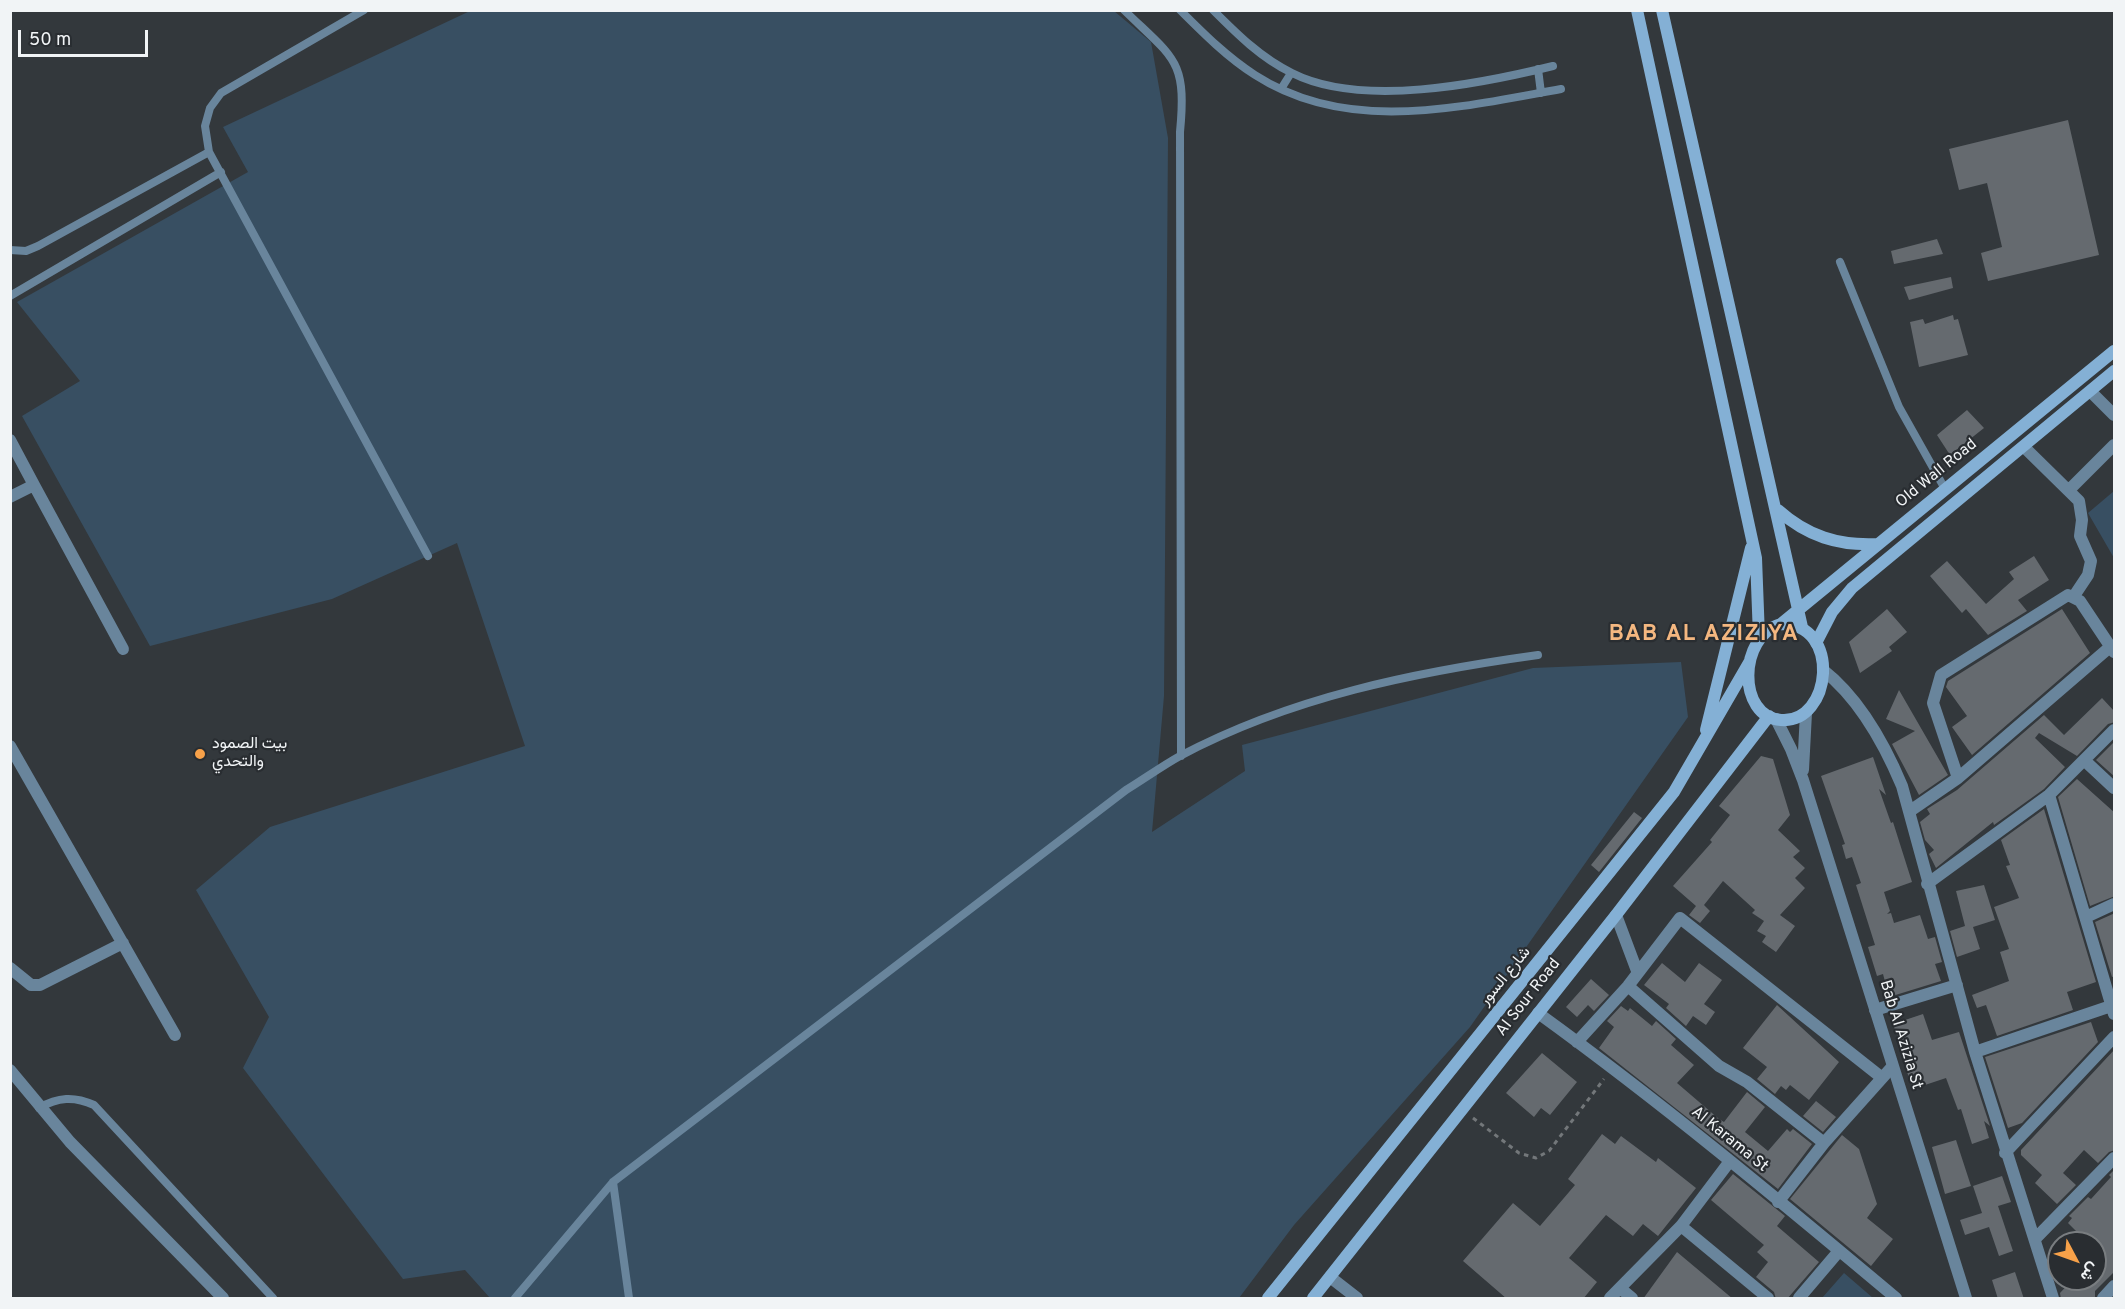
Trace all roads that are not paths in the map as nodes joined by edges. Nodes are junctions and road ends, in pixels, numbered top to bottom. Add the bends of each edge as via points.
1 (364, 10) edge
2 (1124, 10) edge
3 (1180, 10) edge
4 (1213, 10) edge
5 (1637, 10) edge
6 (1662, 10) edge
7 (1553, 66) dead end
8 (1538, 69) junction
9 (1291, 73) junction
10 (1281, 89) junction
11 (1561, 89) dead end
12 (1541, 93) junction
13 (209, 152) junction
14 (221, 172) junction
15 (10, 250) edge
16 (1840, 261) dead end
17 (10, 296) edge
18 (2115, 351) edge
19 (2115, 371) edge
20 (2091, 392) junction
21 (2115, 415) edge
22 (10, 440) edge
23 (2115, 445) edge
24 (2024, 447) junction
25 (34, 484) junction
26 (1945, 489) junction
27 (2070, 489) junction
28 (10, 497) edge
29 (1777, 510) junction
30 (1752, 541) junction
31 (1878, 544) junction
32 (428, 556) dead end
33 (2074, 596) junction
34 (1799, 608) junction
35 (1781, 624) junction
36 (1802, 627) junction
37 (1759, 637) junction
38 (1816, 643) junction
39 (123, 650) dead end
40 (2112, 650) edge
41 (1538, 655) dead end
42 (1750, 661) junction
43 (1823, 670) junction
44 (1806, 713) junction
45 (1772, 718) junction
46 (2115, 730) edge
47 (1704, 741) junction
48 (10, 747) edge
49 (1181, 756) junction
50 (2084, 760) junction
51 (1958, 778) junction
52 (1803, 780) junction
53 (2115, 788) edge
54 (2049, 795) junction
55 (1910, 812) junction
56 (1927, 884) junction
57 (2115, 904) edge
58 (1616, 915) junction
59 (2086, 917) junction
60 (123, 943) junction
61 (10, 968) edge
62 (1637, 971) junction
63 (1957, 985) junction
64 (1628, 986) junction
65 (1875, 1010) junction
66 (2113, 1010) edge
67 (1538, 1013) junction
68 (175, 1035) dead end
69 (2115, 1037) edge
70 (1577, 1041) junction
71 (1975, 1052) junction
72 (1892, 1067) junction
73 (10, 1070) edge
74 (1881, 1077) junction
75 (39, 1108) junction
76 (1824, 1143) junction
77 (2005, 1153) junction
78 (2115, 1158) edge
79 (1730, 1161) junction
80 (613, 1182) junction
81 (1778, 1202) junction
82 (1681, 1226) junction
83 (2035, 1239) junction
84 (1839, 1251) junction
85 (1330, 1277) junction
86 (2115, 1286) edge
87 (1620, 1288) junction
88 (223, 1299) edge
89 (273, 1299) edge
90 (514, 1299) edge
91 (629, 1299) edge
92 (1268, 1299) edge
93 (1313, 1299) edge
94 (1357, 1299) edge
95 (1610, 1299) edge
96 (1632, 1299) edge
97 (1768, 1299) edge
98 (1799, 1299) edge
99 (1896, 1299) edge
100 (1966, 1299) edge
101 (2053, 1299) edge
102 (2103, 1299) edge

1 - 13 lane via 221,93 210,108 205,126
2 - 49 lane via 1166,50 1178,68 1183,89
3 - 10 lane via 1235,61
4 - 9 lane via 1249,44
5 - 30 main road
6 - 29 main road
7 - 8 lane
8 - 9 lane via 1460,83 1381,91 1335,88
8 - 12 lane
9 - 10 lane
10 - 12 lane via 1341,108 1382,112
11 - 12 lane
13 - 14 lane
13 - 15 lane via 38,246
14 - 17 lane
14 - 32 lane
16 - 26 lane via 1899,407
18 - 26 main road, Old Wall Road
19 - 20 main road, Old Wall Road
20 - 21 street
20 - 24 main road, Old Wall Road
22 - 25 street
23 - 27 street
24 - 27 street
24 - 38 main road, Old Wall Road via 1852,588 1832,612
25 - 28 street
25 - 39 street
26 - 31 main road, Old Wall Road
27 - 33 street via 2079,501 2080,536 2091,561 2088,575
29 - 31 main road via 1823,539
29 - 34 main road
30 - 37 main road via 1758,577
30 - 47 main road
31 - 34 main road, Old Wall Road
33 - 40 street
33 - 51 street via 2057,600 1941,675 1933,703
34 - 35 main road, Old Wall Road
34 - 36 main road
35 - 36 main road
35 - 37 main road
36 - 38 main road
37 - 42 main road
38 - 43 main road via 1822,654
40 - 51 street
41 - 49 lane via 1445,668 1354,689 1266,718
42 - 45 main road via 1749,682 1754,702
42 - 47 main road, شارع السور
43 - 44 main road via 1818,696
43 - 55 street via 1850,696 1872,727 1891,761
44 - 45 main road via 1795,719
44 - 52 street, Bab Al Azizia St
45 - 52 street, Bab Al Azizia St
45 - 58 main road, Al Sour Road
46 - 50 street
47 - 92 main road, شارع السور via 1674,792
48 - 60 street
49 - 80 lane via 1126,790
50 - 53 street
50 - 54 street
51 - 55 street
52 - 65 street, Bab Al Azizia St
54 - 56 street
54 - 59 street
55 - 56 street
56 - 63 street
57 - 59 street
58 - 62 street
58 - 67 main road, Al Sour Road
59 - 66 street
60 - 61 street via 40,985 31,985
60 - 68 street
62 - 64 street
62 - 74 street via 1680,918
63 - 65 street
63 - 71 street
64 - 70 street
64 - 76 street via 1719,1066 1747,1082
65 - 72 street, Bab Al Azizia St
66 - 71 street
67 - 70 street, Al Karama St
67 - 85 main road, Al Sour Road
69 - 77 street
70 - 79 street, Al Karama St
71 - 77 street
72 - 74 street
72 - 100 street, Bab Al Azizia St
73 - 75 street
74 - 76 street
75 - 88 street
75 - 89 lane via 72,1098 103,1112
76 - 81 street
77 - 83 street
78 - 83 street
79 - 81 street, Al Karama St
79 - 82 street
80 - 90 lane
80 - 91 lane
81 - 84 street, Al Karama St
82 - 87 street
82 - 97 street
83 - 101 street
84 - 98 street
84 - 99 street, Al Karama St
85 - 93 main road, Al Sour Road
85 - 94 street
86 - 102 street
87 - 95 street
87 - 96 street

